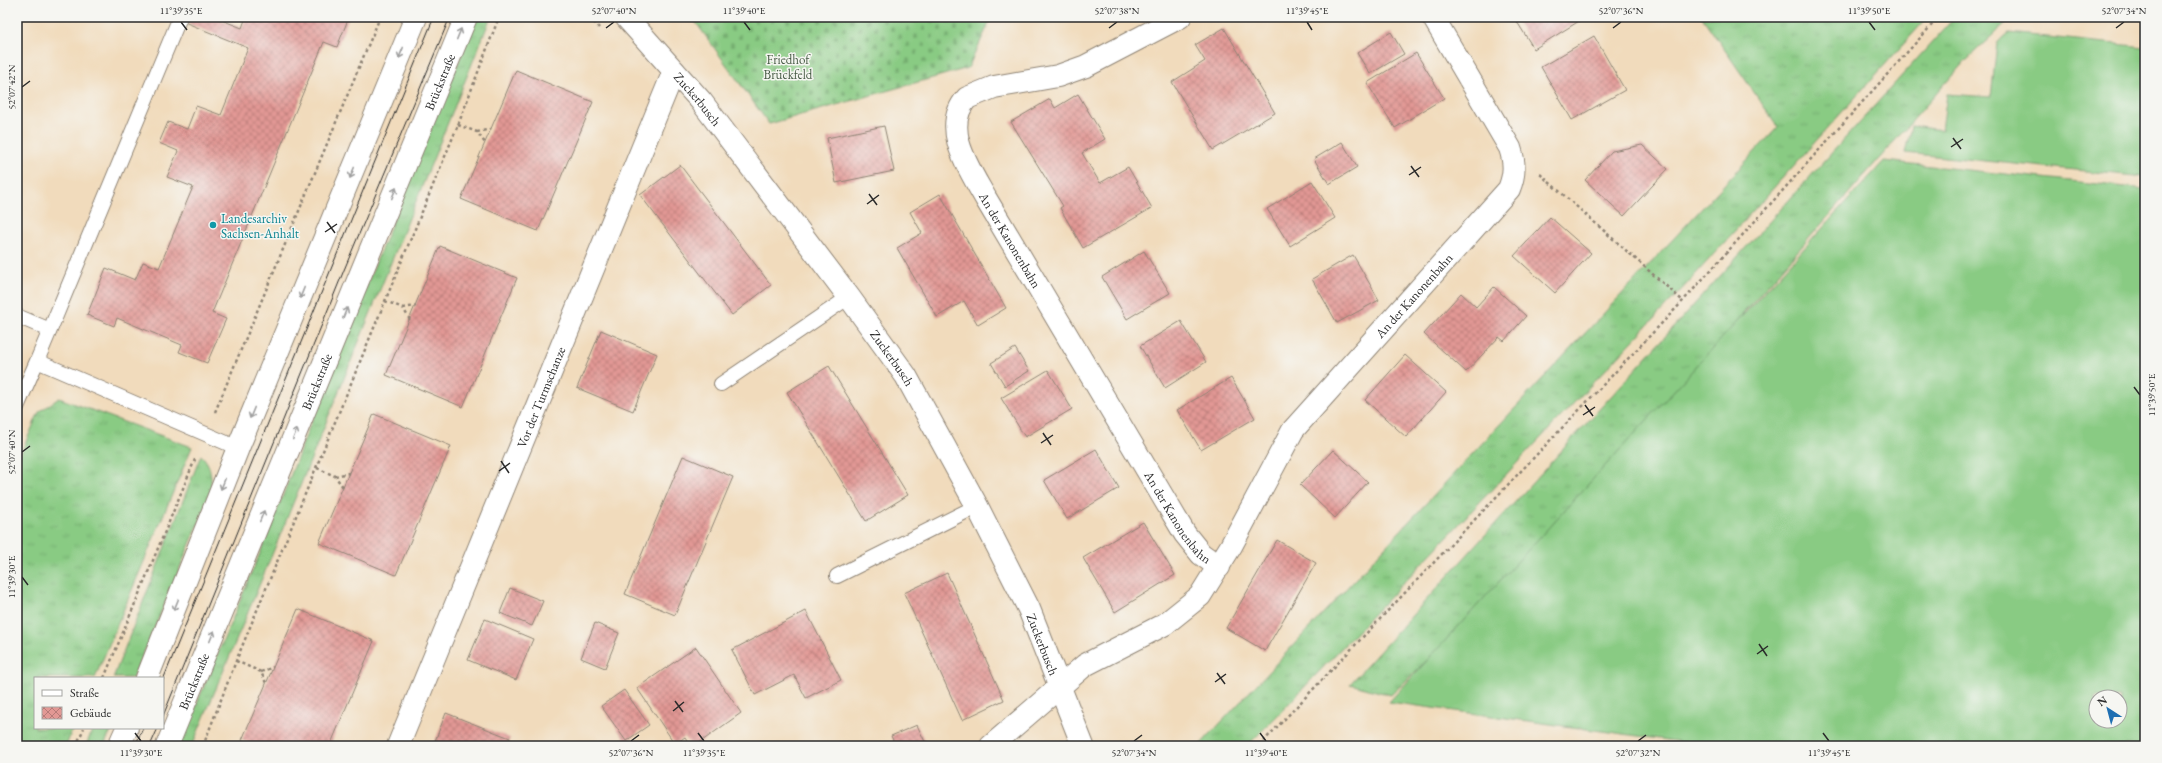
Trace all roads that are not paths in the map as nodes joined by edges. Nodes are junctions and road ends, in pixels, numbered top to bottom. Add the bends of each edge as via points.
1 (180, 17) edge
2 (416, 17) edge
3 (466, 17) edge
4 (626, 17) edge
5 (1180, 17) edge
6 (1433, 17) edge
7 (674, 71) junction
8 (849, 297) junction
9 (17, 316) edge
10 (50, 330) junction
11 (37, 361) junction
12 (721, 384) dead end
13 (17, 407) edge
14 (238, 448) junction
15 (977, 506) junction
16 (1219, 567) junction
17 (837, 576) dead end
18 (147, 677) edge
19 (1060, 686) junction
20 (127, 729) edge
21 (119, 746) edge
22 (168, 746) edge
23 (398, 746) edge
24 (991, 746) edge
25 (1083, 746) edge

1 - 10 lane
2 -> 14 street
22 -> 3 street, Brückstraße
4 - 7 street, Zuckerbusch
5 - 16 street, An der Kanonenbahn via 1072,71 994,88 966,98 955,118 958,141 986,199 1185,534 1201,554
6 - 16 street, An der Kanonenbahn via 1510,148 1515,168 1509,188 1293,430
7 - 8 street, Zuckerbusch via 701,101
7 - 23 street, Vor der Turmschanze
8 - 12 lane
8 - 15 street, Zuckerbusch via 906,376
9 - 10 lane
10 - 11 lane
11 - 13 lane
11 - 14 lane
14 -> 18 street
15 - 17 lane
15 - 19 street, Zuckerbusch via 1029,609
16 - 19 street, An der Kanonenbahn via 1200,596 1165,624 1085,665
19 - 24 street
19 - 25 street, Zuckerbusch
20 - 21 street

